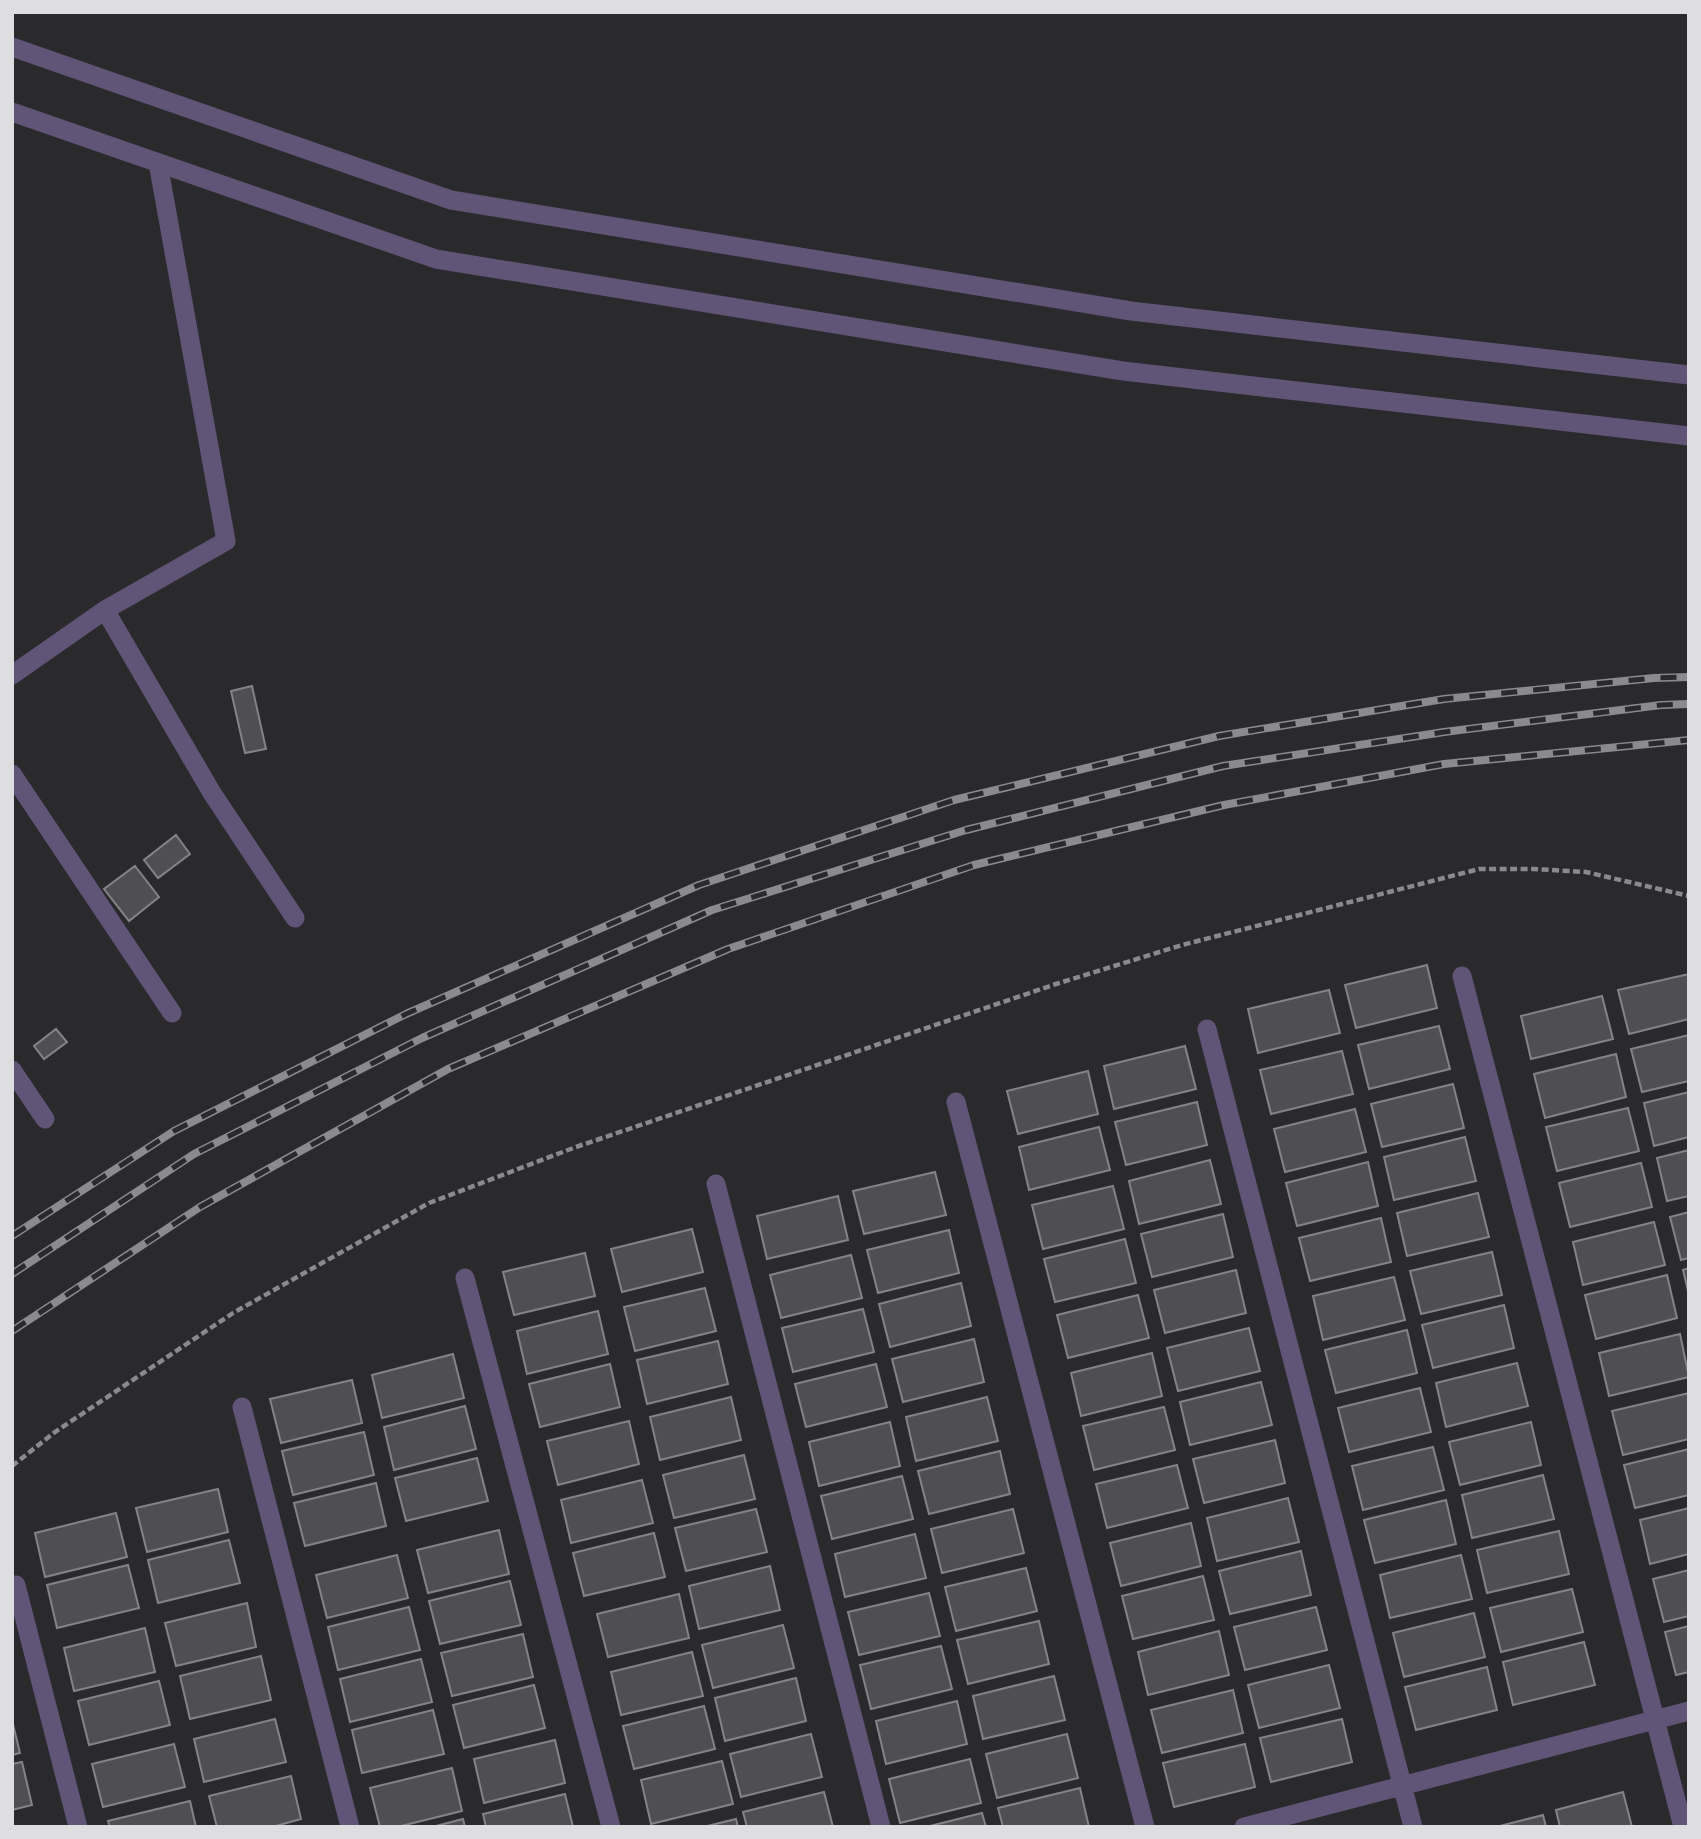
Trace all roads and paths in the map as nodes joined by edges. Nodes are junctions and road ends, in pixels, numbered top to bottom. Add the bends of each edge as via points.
1 (12, 47) edge
2 (12, 112) edge
3 (158, 163) junction
4 (1689, 375) edge
5 (1689, 436) edge
6 (105, 610) junction
7 (12, 675) edge
8 (12, 774) edge
9 (1689, 896) edge
10 (295, 918) dead end
11 (1462, 976) dead end
12 (172, 1013) dead end
13 (1206, 1029) dead end
14 (12, 1070) edge
15 (956, 1102) dead end
16 (45, 1119) dead end
17 (716, 1184) dead end
18 (465, 1278) dead end
19 (242, 1407) dead end
20 (12, 1466) edge
21 (16, 1585) dead end
22 (1689, 1711) edge
23 (1655, 1720) junction
24 (1403, 1786) junction
25 (78, 1827) edge
26 (351, 1827) edge
27 (611, 1827) edge
28 (881, 1827) edge
29 (1145, 1827) edge
30 (1244, 1827) edge
31 (1413, 1827) edge
32 (1682, 1827) edge

1 - 4 street via 451,200 1131,311
2 - 3 street
3 - 5 street via 436,259 1123,371
3 - 6 street via 226,541
6 - 7 street
6 - 10 street via 212,793
8 - 12 street
9 - 20 path via 1586,873 1479,869 1056,984 576,1147 429,1203 233,1313
11 - 23 street
13 - 24 street
14 - 16 street
15 - 29 street
17 - 28 street
18 - 27 street
19 - 26 street
21 - 25 street
22 - 23 street
23 - 24 street
23 - 32 street
24 - 30 street
24 - 31 street

